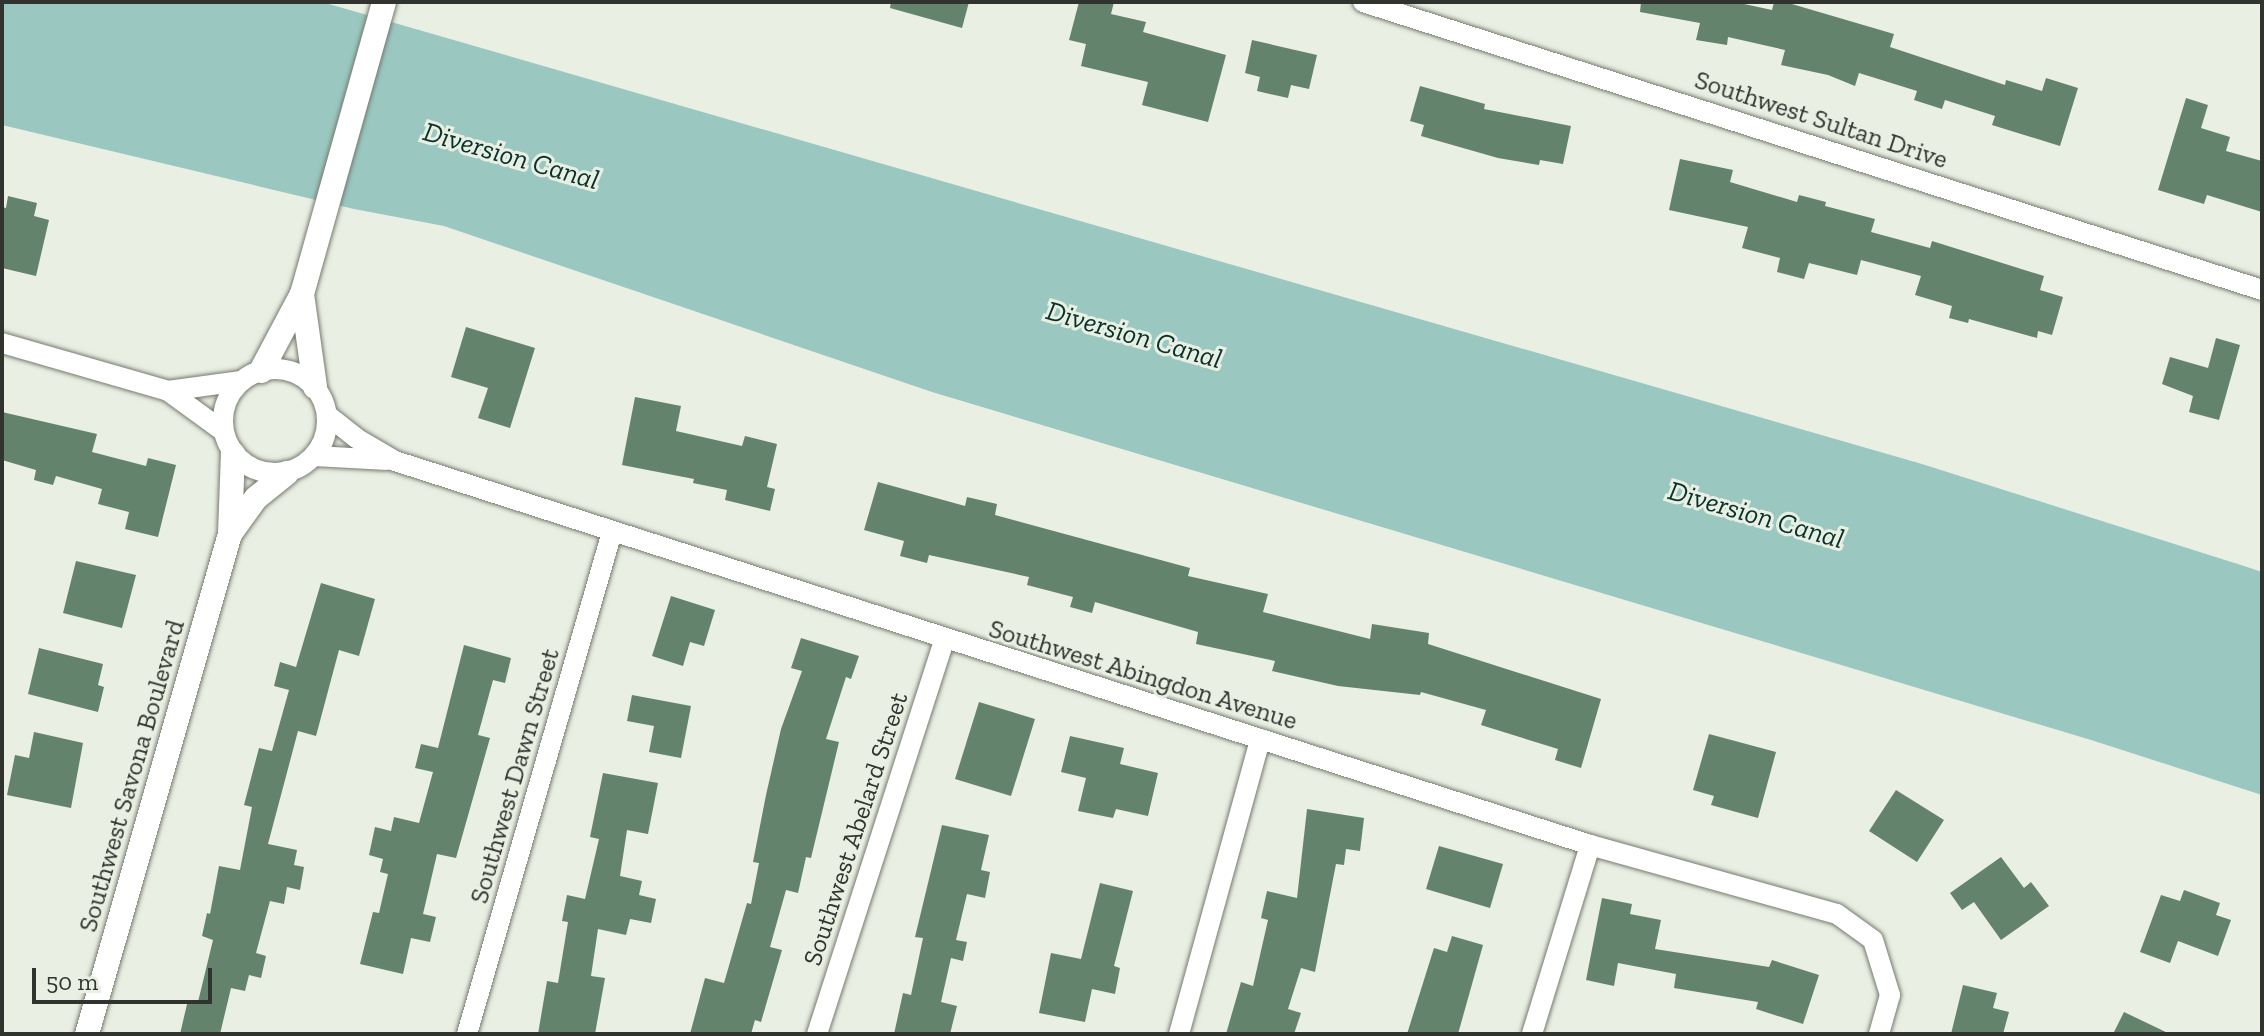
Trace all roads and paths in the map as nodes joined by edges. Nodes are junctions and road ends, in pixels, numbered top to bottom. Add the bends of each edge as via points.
1 (384, 2) edge
2 (1363, 2) edge
3 (2262, 290) edge
4 (302, 294) junction
5 (2, 343) edge
6 (251, 376) junction
7 (315, 387) junction
8 (168, 391) junction
9 (327, 415) junction
10 (223, 431) junction
11 (233, 454) junction
12 (315, 456) junction
13 (395, 461) junction
14 (287, 473) junction
15 (612, 532) junction
16 (230, 534) junction
17 (944, 640) junction
18 (1260, 739) junction
19 (1590, 845) junction
20 (87, 1034) edge
21 (467, 1034) edge
22 (817, 1034) edge
23 (1179, 1034) edge
24 (1532, 1034) edge
25 (1879, 1034) edge

1 - 4 street
2 - 3 street, Southwest Sultan Drive
4 - 6 street
4 - 7 street
5 - 8 street
6 - 7 street via 290,371
6 - 8 street
6 - 10 street via 225,403
7 - 9 street
8 - 10 street
9 - 12 street via 323,444
9 - 13 street, Southwest Abingdon Avenue
10 - 11 street
11 - 14 street via 257,471
11 - 16 street, Southwest Savona Boulevard
12 - 13 street, Southwest Abingdon Avenue
12 - 14 street
13 - 15 street, Southwest Abingdon Avenue
14 - 16 street, Southwest Savona Boulevard via 256,498
15 - 17 street, Southwest Abingdon Avenue
15 - 21 street, Southwest Dawn Street
16 - 20 street, Southwest Savona Boulevard
17 - 18 street, Southwest Abingdon Avenue
17 - 22 street, Southwest Abelard Street
18 - 19 street, Southwest Abingdon Avenue
18 - 23 street
19 - 24 street
19 - 25 street, Southwest Abingdon Avenue via 1837,914 1873,940 1890,995

